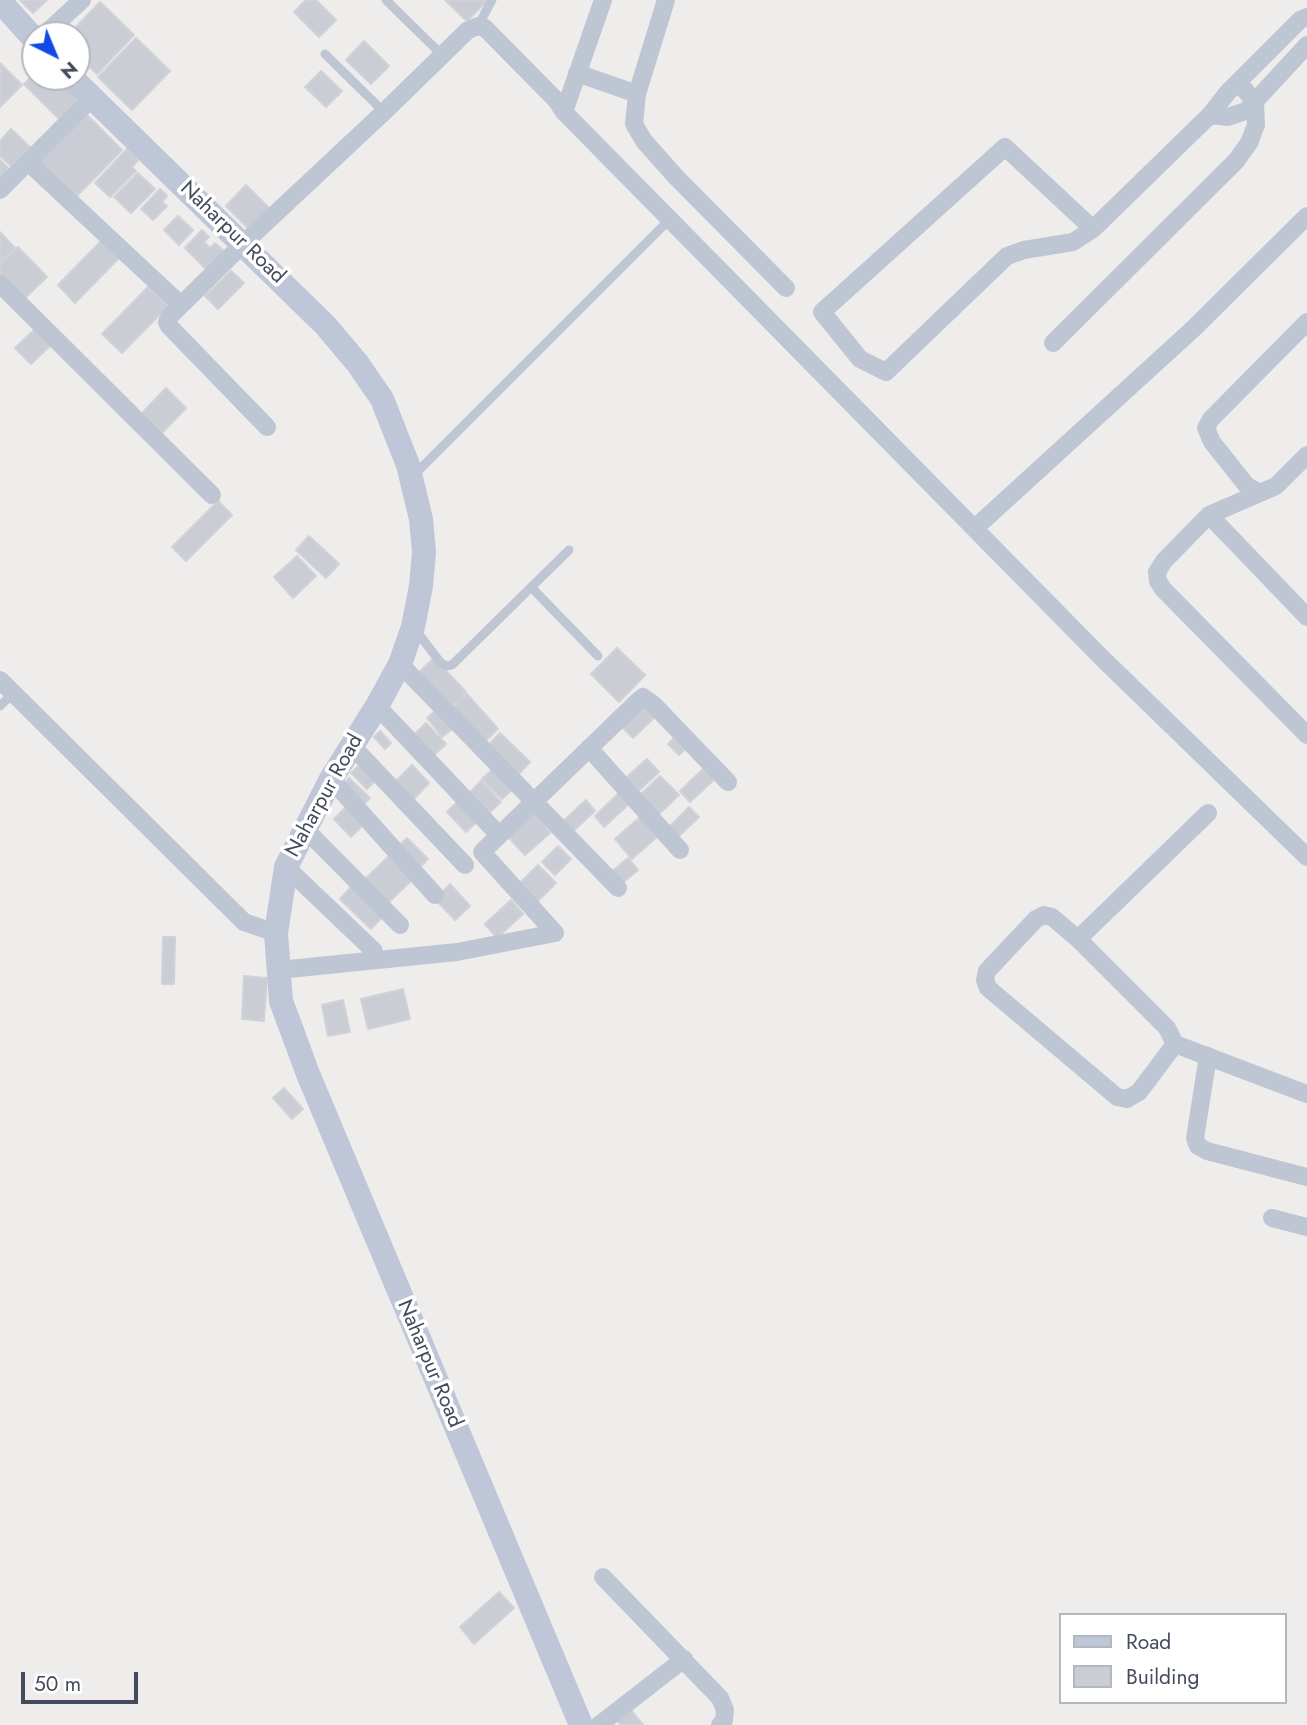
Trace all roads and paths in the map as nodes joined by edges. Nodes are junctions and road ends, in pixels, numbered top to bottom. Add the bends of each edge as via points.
1 (82, 0) edge
2 (387, 0) edge
3 (492, 0) edge
4 (603, 0) edge
5 (666, 0) edge
6 (0, 1) edge
7 (1307, 17) edge
8 (59, 21) edge
9 (21, 24) edge
10 (478, 26) junction
11 (1305, 51) edge
12 (325, 54) dead end
13 (442, 55) junction
14 (578, 73) junction
15 (1238, 82) junction
16 (85, 91) edge
17 (637, 94) junction
18 (92, 98) junction
19 (1255, 102) junction
20 (384, 112) junction
21 (564, 112) junction
22 (1210, 115) junction
23 (28, 162) junction
24 (0, 190) edge
25 (1307, 216) edge
26 (670, 219) junction
27 (1093, 229) junction
28 (244, 243) junction
29 (0, 284) edge
30 (786, 288) dead end
31 (181, 305) junction
32 (1307, 322) edge
33 (1053, 343) dead end
34 (267, 427) dead end
35 (1307, 455) edge
36 (411, 477) junction
37 (1260, 493) junction
38 (212, 495) dead end
39 (1209, 515) junction
40 (975, 528) junction
41 (569, 550) dead end
42 (531, 587) junction
43 (1307, 617) edge
44 (413, 628) junction
45 (598, 656) dead end
46 (400, 664) junction
47 (4, 693) edge
48 (377, 706) junction
49 (1307, 735) edge
50 (352, 746) junction
51 (589, 748) junction
52 (331, 779) junction
53 (728, 782) dead end
54 (533, 802) junction
55 (1208, 813) dead end
56 (304, 828) junction
57 (499, 835) junction
58 (680, 850) dead end
59 (1307, 857) edge
60 (465, 865) dead end
61 (286, 867) junction
62 (618, 888) dead end
63 (435, 895) dead end
64 (400, 925) dead end
65 (276, 933) junction
66 (1078, 939) junction
67 (374, 951) dead end
68 (279, 970) junction
69 (1175, 1044) junction
70 (1208, 1056) junction
71 (1307, 1094) edge
72 (1307, 1177) edge
73 (1272, 1217) dead end
74 (1307, 1227) edge
75 (603, 1577) dead end
76 (684, 1659) junction
77 (580, 1725) edge
78 (599, 1725) edge
79 (720, 1725) edge

1 - 8 street
2 - 13 lane
3 - 10 lane
4 - 14 street
5 - 17 street
6 - 9 street
7 - 15 street
10 - 13 street
10 - 21 street via 492,32
11 - 19 street
12 - 20 lane
13 - 20 street
14 - 17 street
14 - 21 street
15 - 19 street
15 - 22 street
16 - 18 street, Naharpur Road
17 - 30 street via 634,124 644,141
18 - 23 street
18 - 28 street, Naharpur Road
19 - 22 street via 1237,115
19 - 33 street via 1256,125 1236,161
20 - 28 street
21 - 26 street
22 - 27 street
23 - 24 street
23 - 31 street
25 - 40 street via 1193,329
26 - 36 lane
26 - 40 street
27 - 27 street via 1073,242 1007,256 886,372 860,359 822,312 1004,147
28 - 31 street
28 - 36 street, Naharpur Road via 358,365 382,399
29 - 38 street
31 - 34 street via 169,317 169,326
32 - 37 street via 1206,428 1240,477
35 - 37 street via 1276,486
36 - 44 street, Naharpur Road via 424,552
37 - 39 street
39 - 43 street
39 - 49 street via 1164,561 1157,572 1158,581
40 - 59 street
41 - 42 lane
42 - 44 lane via 452,665 440,662
42 - 45 lane
44 - 46 street, Naharpur Road
46 - 48 street, Naharpur Road
46 - 54 street
47 - 65 street via 244,922
48 - 50 street, Naharpur Road
48 - 57 street
50 - 52 street, Naharpur Road
50 - 60 street
51 - 53 street via 643,698
51 - 54 street
51 - 58 street
52 - 56 street, Naharpur Road
52 - 63 street
54 - 57 street
54 - 62 street
55 - 66 street
56 - 61 street, Naharpur Road
56 - 64 street
57 - 68 street via 482,852 555,933 457,953
61 - 65 street, Naharpur Road
61 - 67 street
65 - 68 street, Naharpur Road
66 - 69 street via 1167,1028
66 - 69 street via 1052,917 1036,919 987,971 988,988 1117,1097 1127,1099 1139,1092
68 - 77 street, Naharpur Road via 281,1002 304,1064
69 - 70 street
70 - 71 street
70 - 72 street via 1195,1138 1198,1146
73 - 74 street
75 - 76 street
76 - 78 street
76 - 79 street via 720,1698 725,1710

